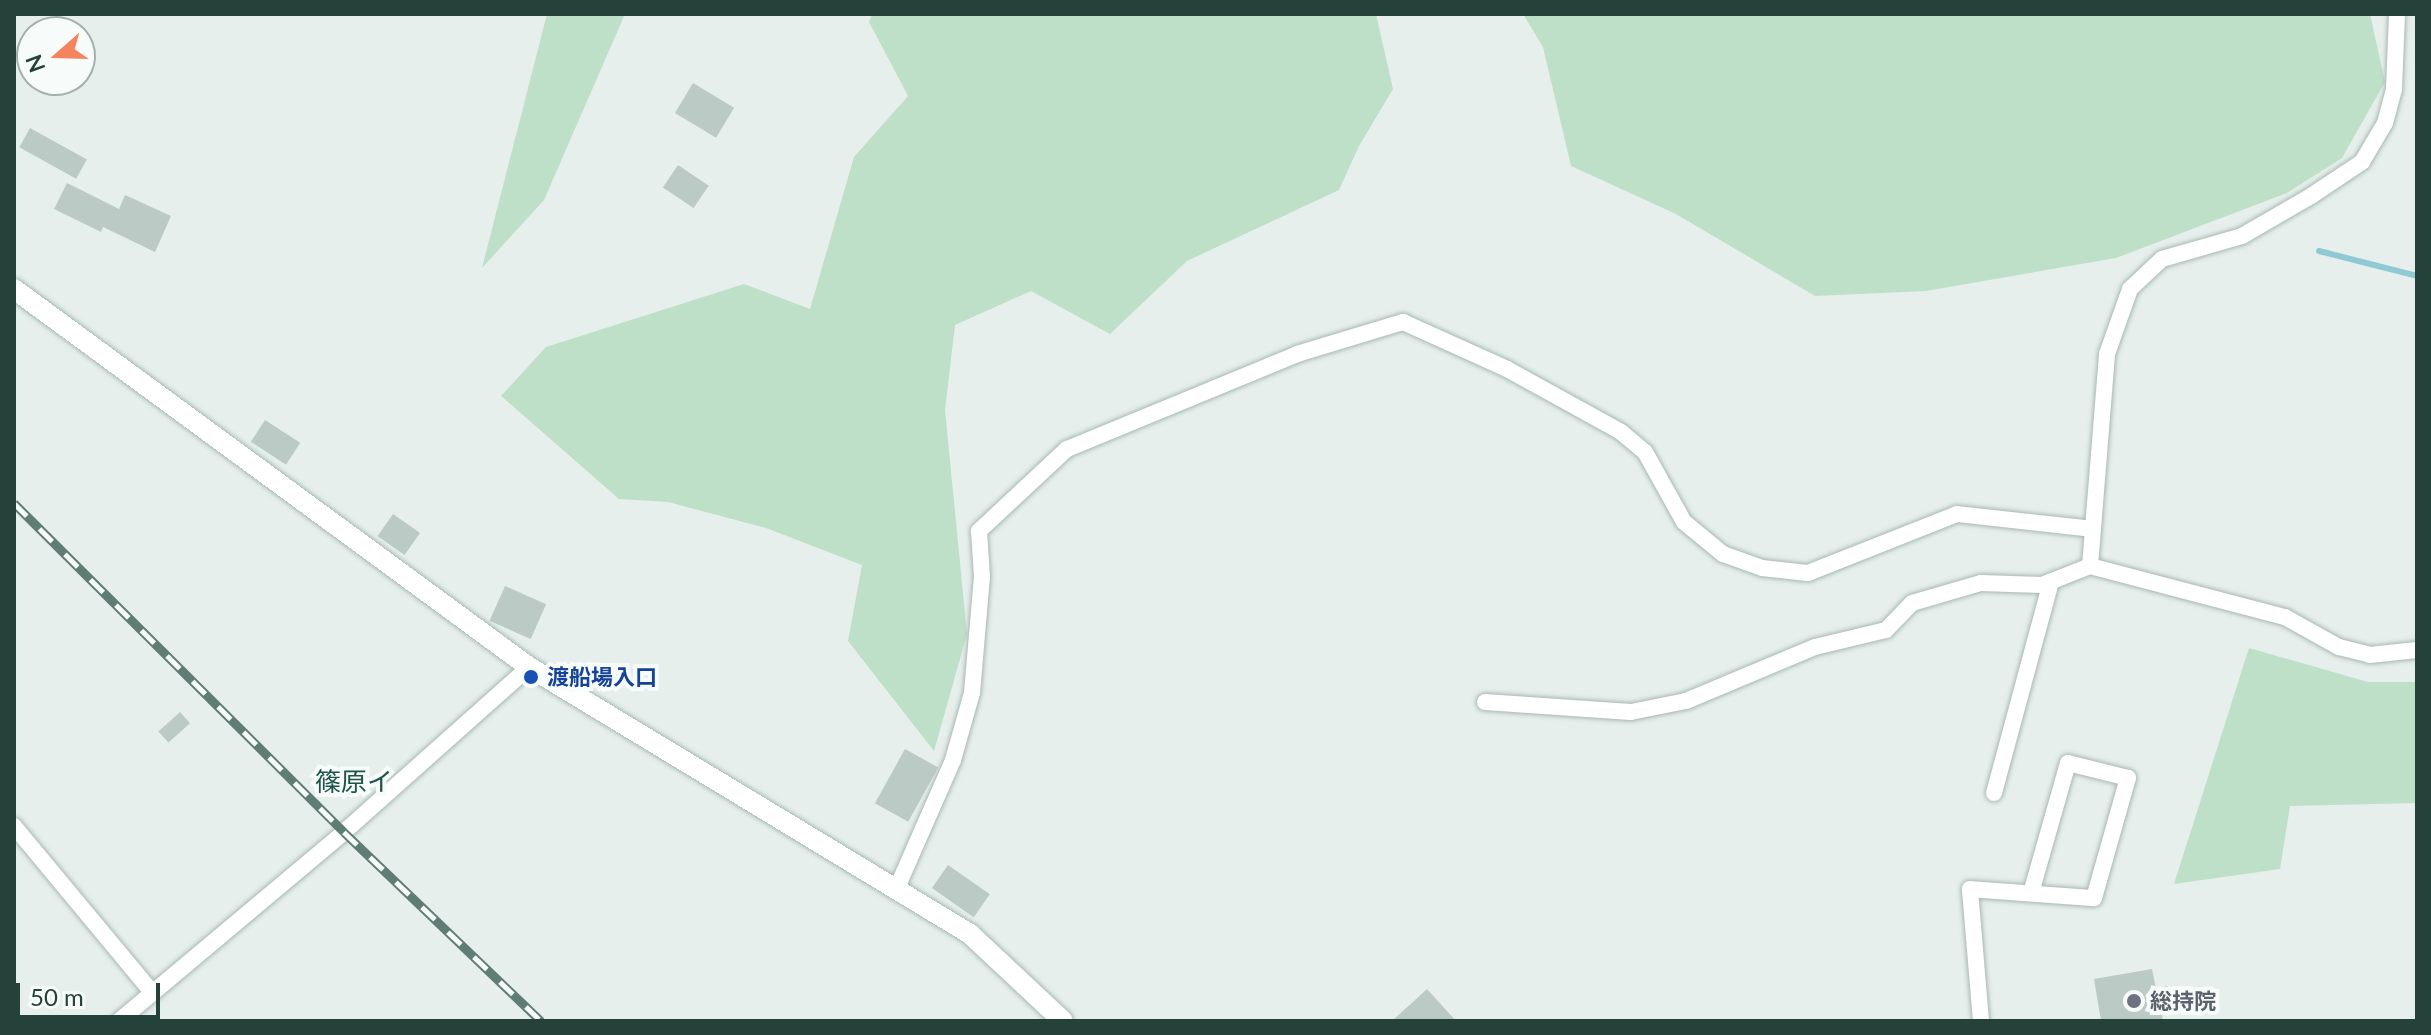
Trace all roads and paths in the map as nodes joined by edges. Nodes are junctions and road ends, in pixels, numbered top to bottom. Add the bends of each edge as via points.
1 (2397, 14) edge
2 (14, 289) edge
3 (2092, 529) junction
4 (2090, 566) junction
5 (2051, 582) junction
6 (2417, 650) edge
7 (529, 667) junction
8 (1485, 702) dead end
9 (1994, 793) dead end
10 (14, 826) edge
11 (896, 890) junction
12 (2031, 893) junction
13 (152, 992) junction
14 (119, 1021) edge
15 (1063, 1021) edge
16 (1981, 1021) edge

1 - 3 street via 2394,89 2385,123 2362,162 2242,236 2162,259 2130,289 2107,354
2 - 7 street
3 - 4 street
3 - 11 street via 1957,514 1808,573 1762,568 1723,554 1684,522 1645,452 1621,432 1507,369 1403,322 1297,354 1067,449 979,531 982,577 972,693 953,760
4 - 5 street
4 - 6 street via 2285,617 2339,647 2370,655
5 - 8 street via 1981,583 1912,603 1886,630 1815,647 1686,701 1631,712
5 - 9 street
7 - 11 street
7 - 13 street via 344,832
10 - 13 street
11 - 15 street via 970,934
12 - 12 street via 2094,898 2128,778 2068,763
12 - 16 street via 1970,889
13 - 14 street

